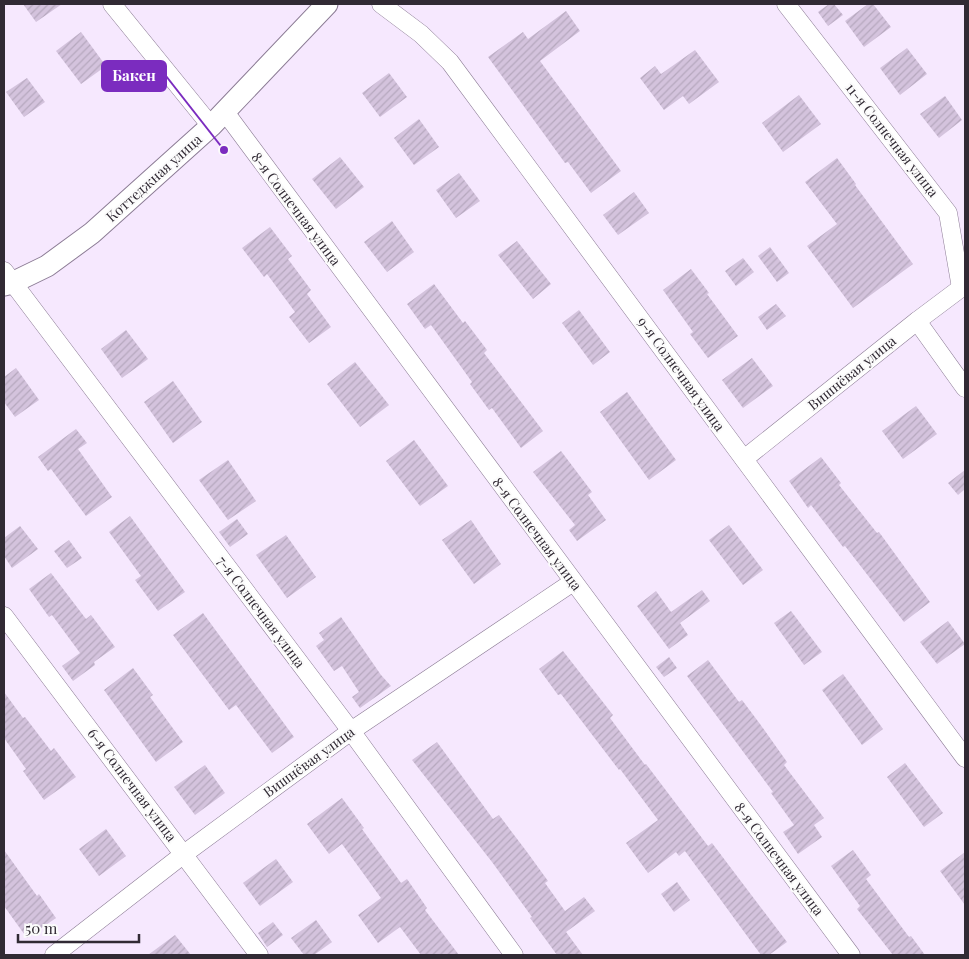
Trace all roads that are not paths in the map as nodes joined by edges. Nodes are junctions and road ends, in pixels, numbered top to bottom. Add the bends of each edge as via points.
1 (112, 4) edge
2 (327, 4) edge
3 (381, 4) edge
4 (786, 4) edge
5 (218, 119) junction
6 (7, 280) edge
7 (963, 288) edge
8 (917, 321) junction
9 (965, 388) edge
10 (744, 459) junction
11 (573, 582) junction
12 (4, 616) edge
13 (351, 731) junction
14 (965, 758) edge
15 (184, 854) junction
16 (54, 955) edge
17 (259, 955) edge
18 (514, 955) edge
19 (851, 955) edge

1 - 5 street, 8-я Солнечная улица
2 - 5 street, Коттеджная улица
3 - 10 street, 9-я Солнечная улица via 421,34 450,62
4 - 7 street, 11-я Солнечная улица via 948,213
5 - 6 street, Коттеджная улица via 92,234 47,266
5 - 11 street, 8-я Солнечная улица
6 - 13 street, 7-я Солнечная улица
7 - 8 street, Вишнёвая улица
8 - 9 street
8 - 10 street, Вишнёвая улица
10 - 14 street, 9-я Солнечная улица
11 - 13 street, Вишнёвая улица
11 - 19 street, 8-я Солнечная улица
12 - 15 street, 6-я Солнечная улица
13 - 15 street, Вишнёвая улица
13 - 18 street, 7-я Солнечная улица
15 - 16 street, Вишнёвая улица
15 - 17 street, 6-я Солнечная улица

